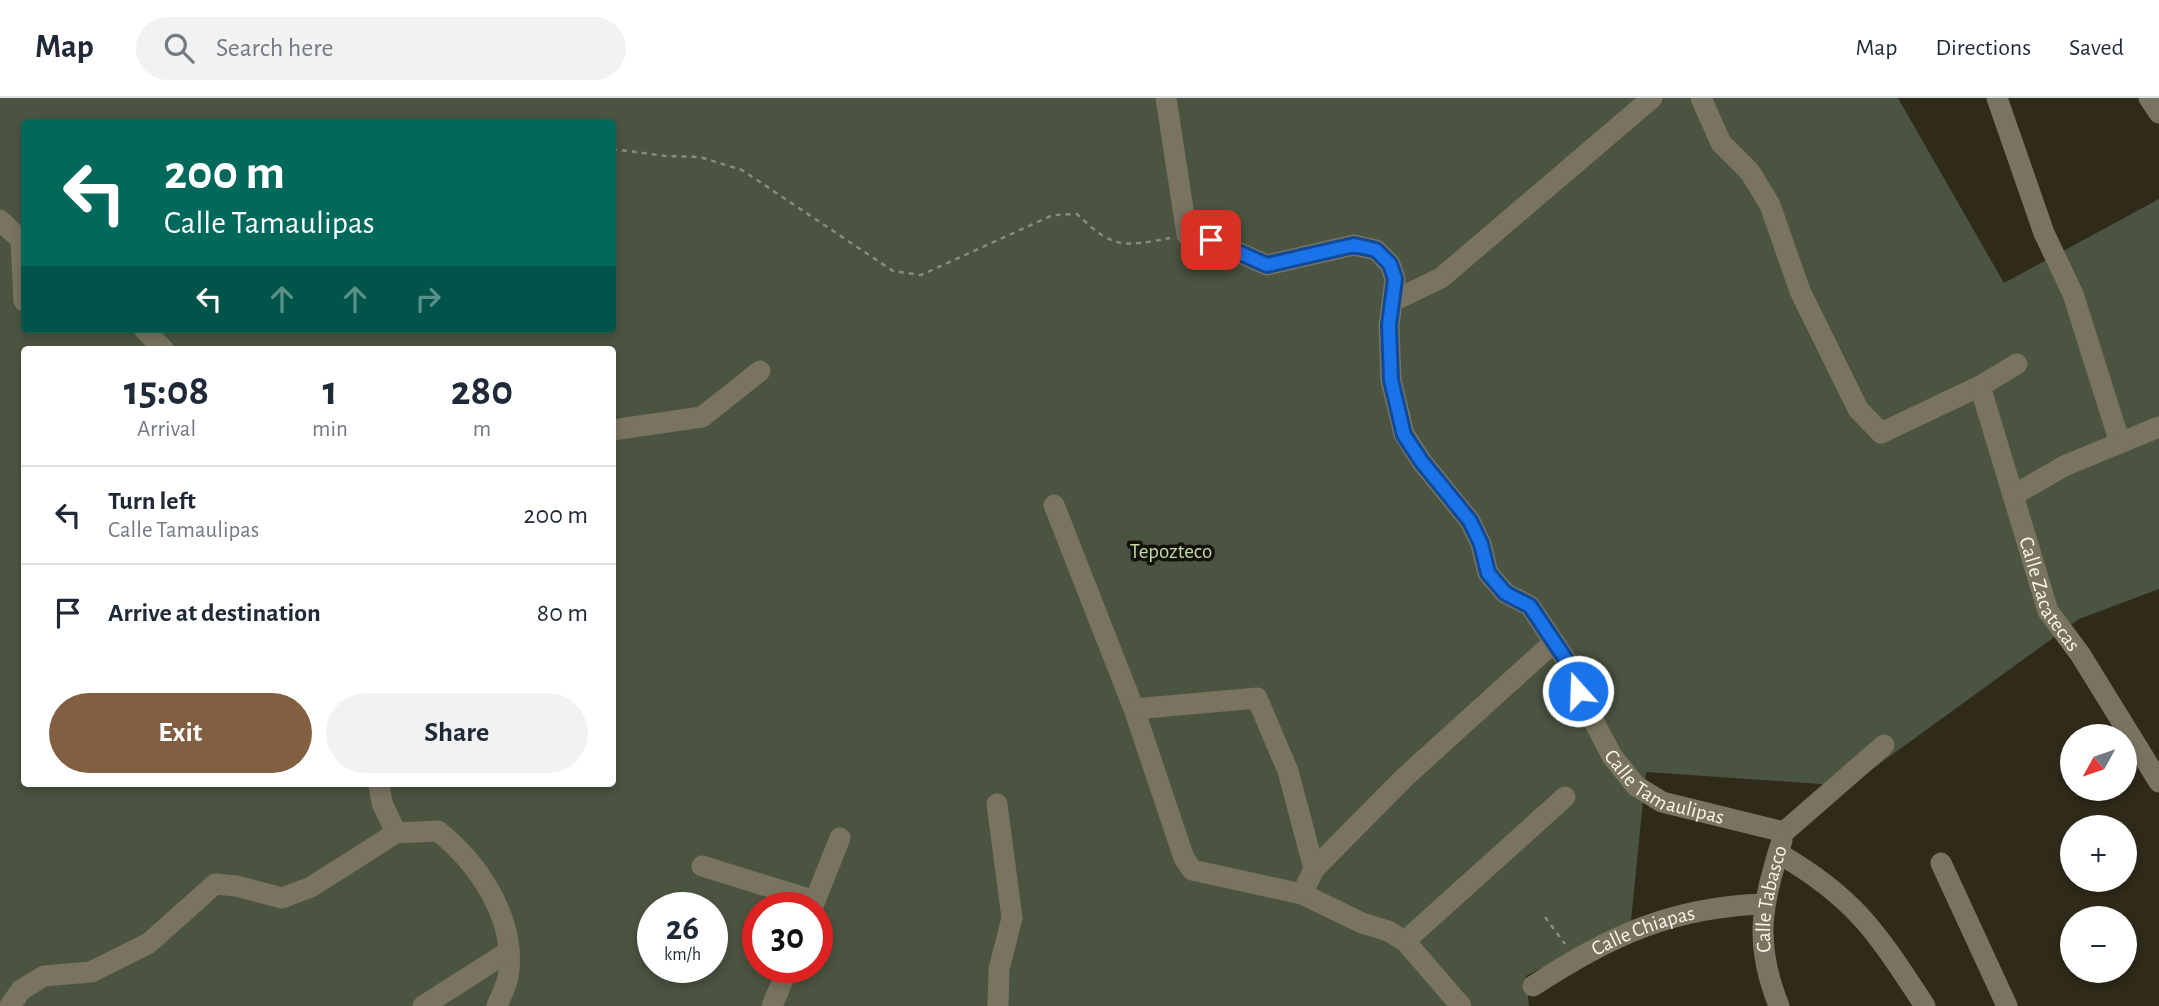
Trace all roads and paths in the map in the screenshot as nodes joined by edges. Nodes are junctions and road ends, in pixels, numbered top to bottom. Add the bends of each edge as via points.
1 (1166, 98) edge
2 (1652, 98) edge
3 (1701, 98) edge
4 (1997, 98) edge
5 (2149, 98) edge
6 (2159, 113) edge
7 (616, 150) edge
8 (0, 220) edge
9 (1187, 235) junction
10 (21, 240) edge
11 (1394, 301) junction
12 (148, 333) edge
13 (160, 346) edge
14 (2017, 364) dead end
15 (760, 371) dead end
16 (1980, 386) junction
17 (2159, 427) edge
18 (616, 429) edge
19 (2120, 443) junction
20 (2014, 495) junction
21 (1054, 505) dead end
22 (1554, 642) junction
23 (1134, 709) junction
24 (1884, 745) dead end
25 (2159, 782) edge
26 (379, 787) edge
27 (1565, 797) dead end
28 (998, 804) dead end
29 (1784, 832) junction
30 (397, 833) junction
31 (840, 838) dead end
32 (1778, 853) junction
33 (1941, 863) dead end
34 (702, 866) dead end
35 (1314, 869) junction
36 (777, 892) edge
37 (819, 892) edge
38 (1302, 894) junction
39 (1765, 904) junction
40 (1545, 917) dead end
41 (1405, 941) junction
42 (509, 950) junction
43 (1575, 958) junction
44 (782, 983) edge
45 (1533, 986) dead end
46 (10, 1006) edge
47 (423, 1006) edge
48 (497, 1006) edge
49 (772, 1006) edge
50 (998, 1006) edge
51 (1461, 1006) edge
52 (1779, 1006) edge
53 (1925, 1006) edge
54 (2007, 1006) edge

1 - 9 street
2 - 11 street via 1441,278
3 - 16 street via 1721,143 1750,172 1770,205 1800,291 1858,409 1881,433
4 - 19 street via 2044,233 2073,294
5 - 6 street
7 - 9 path via 700,157 742,170 893,271 920,275 1053,215 1077,214 1102,238 1139,245
8 - 10 street
9 - 11 street, Calle Tamaulipas via 1211,240 1267,265 1354,245 1376,250 1390,264
11 - 22 street, Calle Tamaulipas via 1389,325 1391,380 1404,435 1470,521 1488,573 1505,593 1530,606
12 - 13 street
14 - 16 street
15 - 18 street via 702,417
16 - 20 street, Calle Zacatecas
17 - 19 street
19 - 20 street via 2064,466
20 - 25 street, Calle Zacatecas via 2048,611
21 - 23 street
22 - 29 street, Calle Tamaulipas via 1575,673 1578,691 1596,729 1636,786 1662,802
22 - 35 street via 1405,777
23 - 35 street via 1258,698 1288,771
23 - 38 street via 1192,870
24 - 29 street
26 - 30 street
27 - 41 street
28 - 50 street via 1012,918 999,969
29 - 32 street, Calle Tabasco
30 - 42 street via 438,831 460,849 485,883 505,926
30 - 46 street via 311,887 282,898 215,884 149,943 91,972 44,976 21,990
31 - 37 street
32 - 39 street, Calle Tabasco
32 - 53 street via 1855,907
33 - 54 street
34 - 36 street
35 - 38 street
38 - 41 street
39 - 43 street, Calle Chiapas via 1700,909 1650,922
39 - 52 street, Calle Tabasco via 1761,931 1766,973
40 - 43 path
41 - 51 street
42 - 47 street
42 - 48 street via 510,973
43 - 45 street, Calle Chiapas
44 - 49 street

